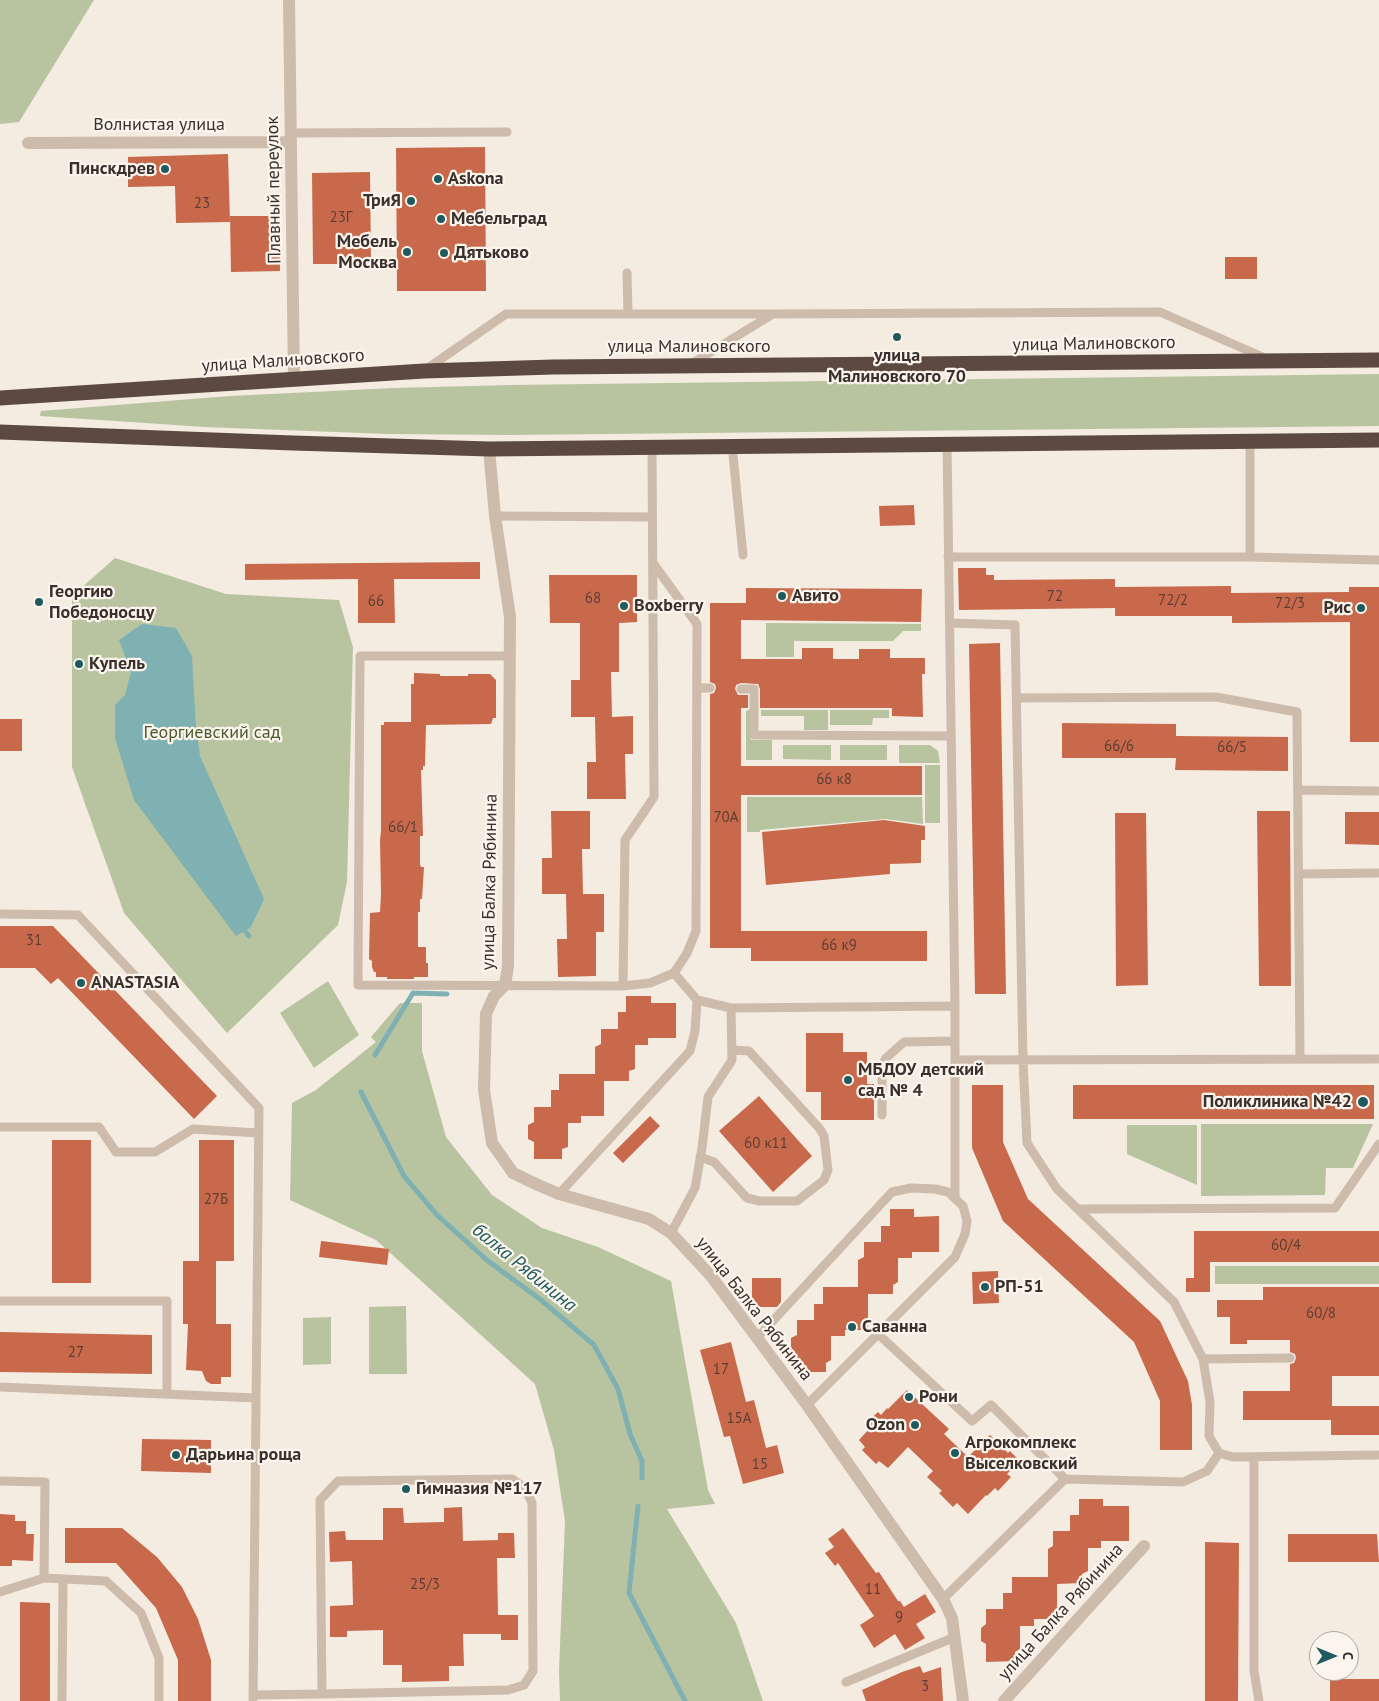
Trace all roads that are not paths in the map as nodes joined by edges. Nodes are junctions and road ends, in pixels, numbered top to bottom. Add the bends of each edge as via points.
1 (289, 0) edge
2 (507, 132) dead end
3 (291, 137) junction
4 (28, 143) dead end
5 (627, 273) dead end
6 (628, 314) junction
7 (773, 314) junction
8 (1379, 360) edge
9 (1272, 361) junction
10 (688, 366) junction
11 (424, 371) junction
12 (294, 380) junction
13 (0, 398) edge
14 (0, 432) edge
15 (1379, 440) edge
16 (1250, 441) junction
17 (947, 443) junction
18 (732, 445) junction
19 (652, 446) junction
20 (489, 449) junction
21 (495, 516) junction
22 (652, 518) junction
23 (744, 555) dead end
24 (948, 557) junction
25 (1250, 557) junction
26 (1379, 560) edge
27 (653, 563) junction
28 (950, 623) junction
29 (510, 656) junction
30 (697, 688) junction
31 (710, 688) dead end
32 (741, 688) dead end
33 (1017, 698) junction
34 (951, 736) junction
35 (1298, 790) junction
36 (1379, 791) edge
37 (1379, 873) edge
38 (1299, 874) junction
39 (0, 914) edge
40 (674, 973) junction
41 (505, 985) junction
42 (622, 986) junction
43 (697, 1000) junction
44 (954, 1006) junction
45 (730, 1008) junction
46 (955, 1041) junction
47 (732, 1050) junction
48 (1300, 1059) junction
49 (1379, 1059) edge
50 (955, 1060) junction
51 (1023, 1060) junction
52 (882, 1115) dead end
53 (0, 1127) edge
54 (258, 1133) junction
55 (1379, 1144) edge
56 (700, 1158) junction
57 (559, 1194) junction
58 (955, 1197) junction
59 (1080, 1209) junction
60 (672, 1233) junction
61 (0, 1301) edge
62 (878, 1334) junction
63 (757, 1338) junction
64 (1204, 1358) junction
65 (1290, 1358) dead end
66 (0, 1387) edge
67 (167, 1393) junction
68 (256, 1398) junction
69 (807, 1405) junction
70 (1219, 1453) junction
71 (1379, 1455) edge
72 (1254, 1457) junction
73 (1065, 1479) junction
74 (0, 1481) edge
75 (1144, 1546) dead end
76 (44, 1578) junction
77 (63, 1579) junction
78 (0, 1592) edge
79 (943, 1598) junction
80 (955, 1636) junction
81 (846, 1682) dead end
82 (322, 1694) junction
83 (253, 1698) edge
84 (62, 1701) edge
85 (159, 1701) edge
86 (963, 1701) edge
87 (1004, 1701) edge
88 (1259, 1701) edge

1 - 3 street, Плавный переулок
2 - 3 lane
3 - 4 street, Волнистая улица
3 - 12 street, Плавный переулок
5 - 6 lane
6 - 7 lane
6 - 11 lane via 506,314
7 - 9 lane via 1160,312
7 - 10 lane
8 - 9 highway, улица Малиновского
9 - 10 highway, улица Малиновского
10 - 11 highway, улица Малиновского
11 - 12 highway, улица Малиновского
12 - 13 highway, улица Малиновского
14 - 20 highway
15 - 16 highway
16 - 17 highway
16 - 25 lane
17 - 18 highway
17 - 24 lane
18 - 19 highway
18 - 23 lane
19 - 20 highway
19 - 22 lane
20 - 21 street, улица Балка Рябинина
21 - 22 lane
21 - 29 street, улица Балка Рябинина via 510,617
22 - 27 lane
24 - 25 lane
24 - 28 lane
25 - 26 lane
27 - 30 lane via 697,624
27 - 42 lane via 654,797 625,840
28 - 33 lane via 1015,625
28 - 34 lane
29 - 41 street, улица Балка Рябинина via 508,966
29 - 41 lane via 360,656 358,985
30 - 31 lane
30 - 40 lane via 696,931
32 - 34 lane via 754,689 754,735
33 - 35 lane via 1216,697 1298,712
33 - 51 lane
34 - 44 lane
35 - 36 lane
35 - 38 lane
37 - 38 lane
38 - 48 lane
39 - 54 lane via 78,915 259,1108
40 - 42 lane via 650,983
40 - 43 lane
41 - 42 lane
41 - 57 street, улица Балка Рябинина via 494,996 486,1014 484,1090 492,1142 514,1173
43 - 45 lane
43 - 57 lane via 690,1051
44 - 45 lane
44 - 46 lane
45 - 47 lane
46 - 50 lane
46 - 52 lane via 904,1042 886,1058 882,1066
47 - 56 lane via 732,1060 708,1097
47 - 56 lane via 749,1051 820,1129 824,1136 828,1170 824,1180 797,1201 760,1200 747,1198 714,1162
48 - 49 lane
48 - 51 lane
50 - 51 lane
50 - 58 lane
51 - 59 lane via 1027,1143 1057,1188
53 - 54 lane via 99,1127 116,1152 155,1152 193,1129
54 - 68 lane
55 - 59 lane via 1335,1208
56 - 60 lane via 695,1188
57 - 60 street, улица Балка Рябинина via 649,1219
58 - 62 lane via 963,1206 967,1220 966,1234 954,1257
58 - 63 lane via 935,1188 892,1192
59 - 64 lane via 1174,1302
60 - 63 street, улица Балка Рябинина via 711,1276
61 - 67 lane via 168,1301
62 - 69 lane
62 - 73 lane via 972,1421 990,1405
63 - 69 street, улица Балка Рябинина
64 - 65 lane
64 - 70 lane via 1210,1402 1209,1436
66 - 67 lane
67 - 68 lane
68 - 83 lane
69 - 79 street, улица Балка Рябинина
70 - 72 lane
70 - 73 lane via 1207,1471 1183,1482
71 - 72 lane
72 - 88 lane via 1254,1662
73 - 79 lane
74 - 76 lane via 45,1482
75 - 87 street, улица Балка Рябинина
76 - 77 lane
76 - 78 lane
77 - 84 lane
77 - 85 lane via 106,1581 140,1613 159,1658
79 - 80 street, улица Балка Рябинина via 952,1618
80 - 81 lane
80 - 86 street, улица Балка Рябинина
82 - 82 lane via 508,1690 524,1685 533,1671 532,1503 525,1488 512,1479 338,1481 320,1500
82 - 83 lane

